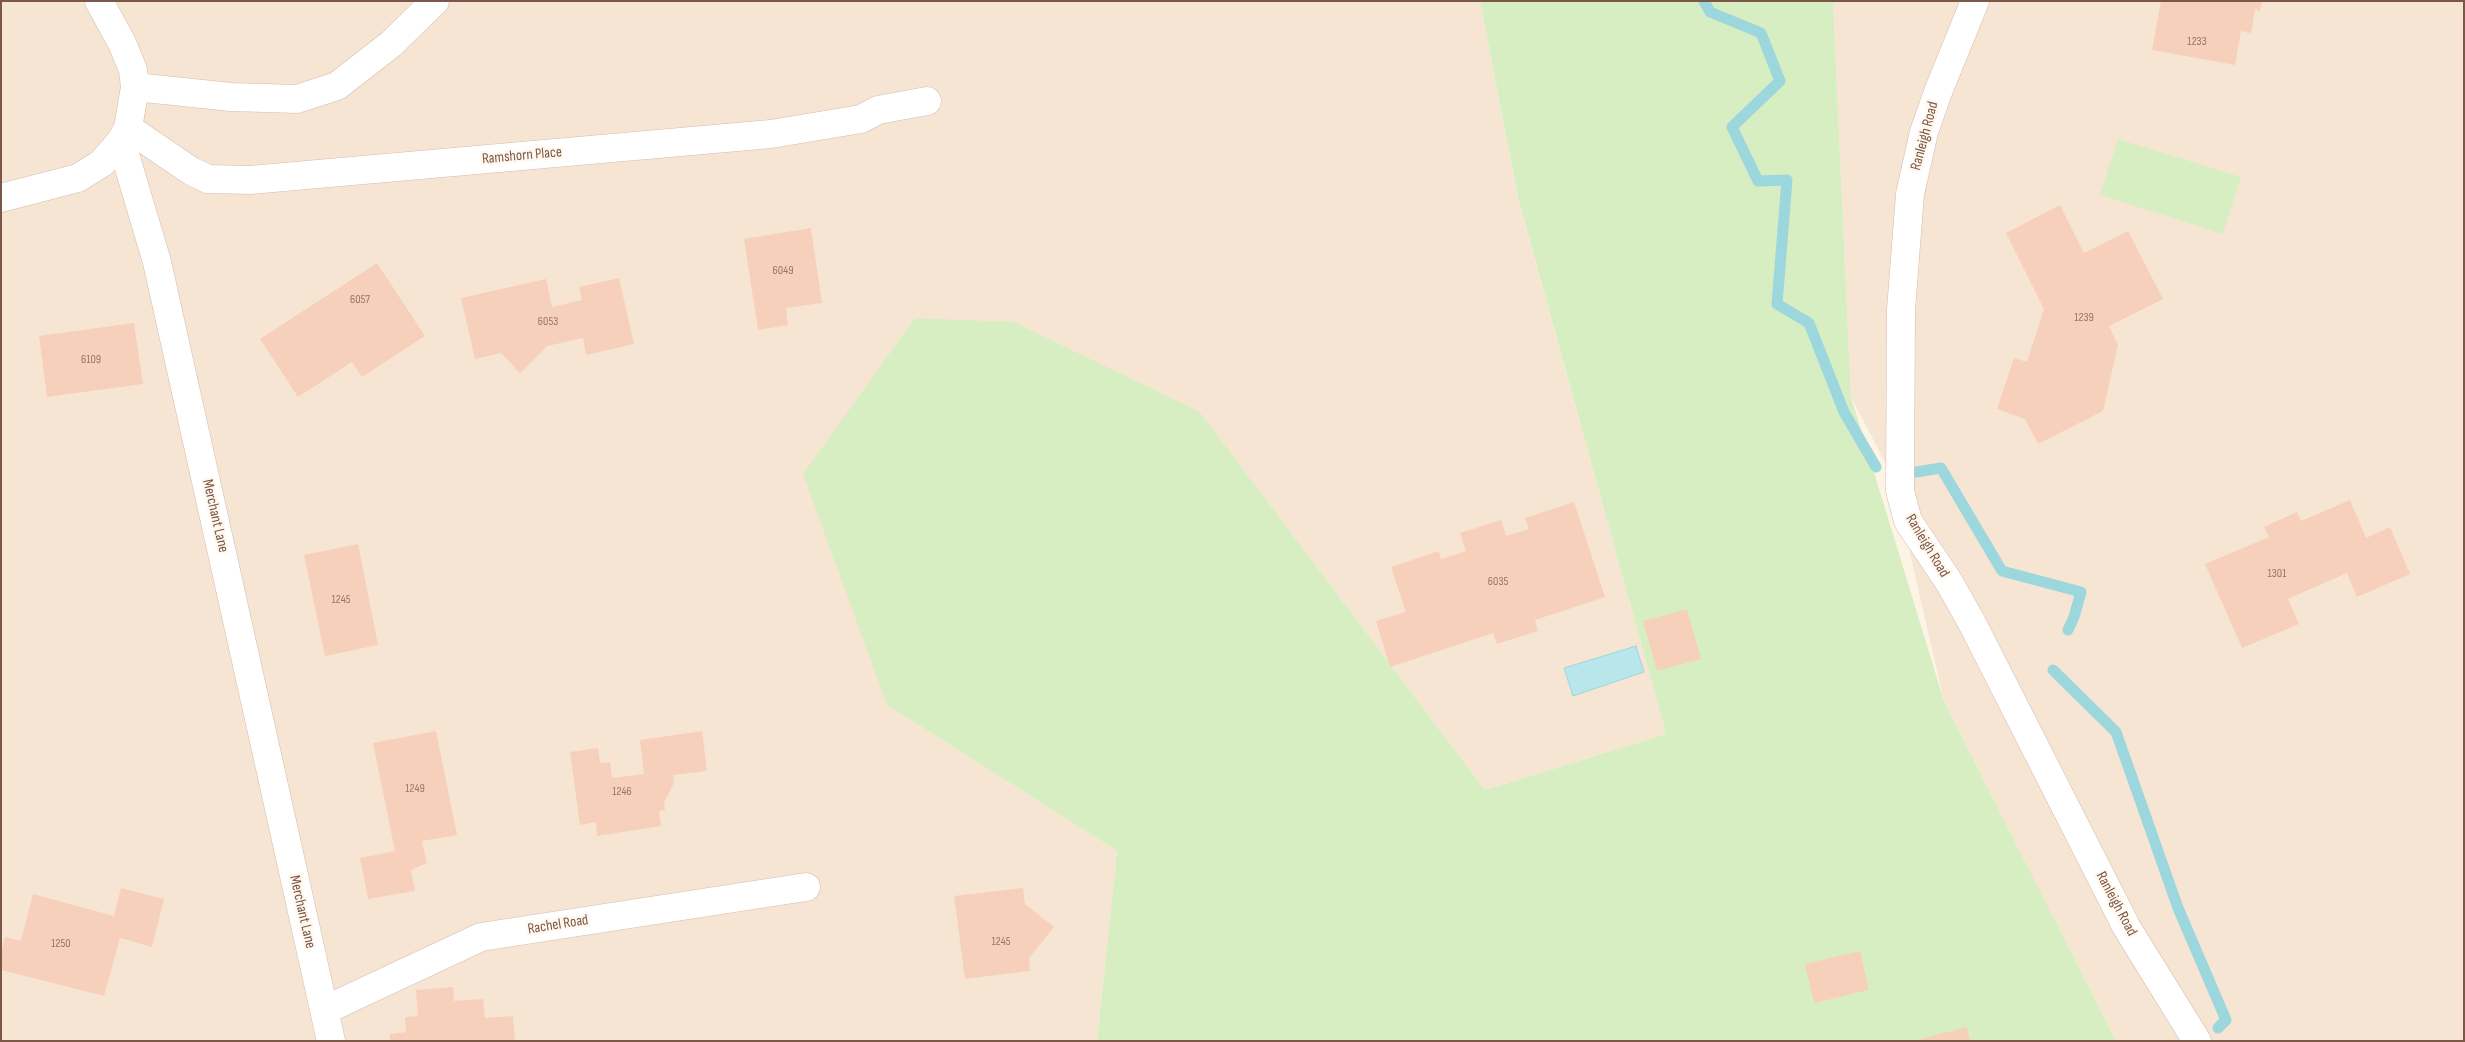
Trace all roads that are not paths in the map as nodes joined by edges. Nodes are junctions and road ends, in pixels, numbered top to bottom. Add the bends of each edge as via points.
1 (99, 1) edge
2 (435, 1) edge
3 (1975, 1) edge
4 (135, 87) junction
5 (927, 101) dead end
6 (125, 134) junction
7 (1, 198) edge
8 (806, 887) dead end
9 (326, 1010) junction
10 (332, 1041) edge
11 (2197, 1041) edge

1 - 4 street, Merchant Lane via 122,43 133,70
2 - 4 street via 391,44 337,86 297,99 231,97
3 - 11 street, Ranleigh Road via 1924,132 1910,194 1901,310 1900,491 1908,521 1972,623 2127,928
4 - 6 street, Merchant Lane
5 - 6 street, Ramshorn Place via 878,110 861,119 771,134 250,180 208,179
6 - 7 street via 102,163 78,178
6 - 9 street, Merchant Lane via 269,756 302,918
8 - 9 street, Rachel Road via 482,937
9 - 10 street, Merchant Lane

